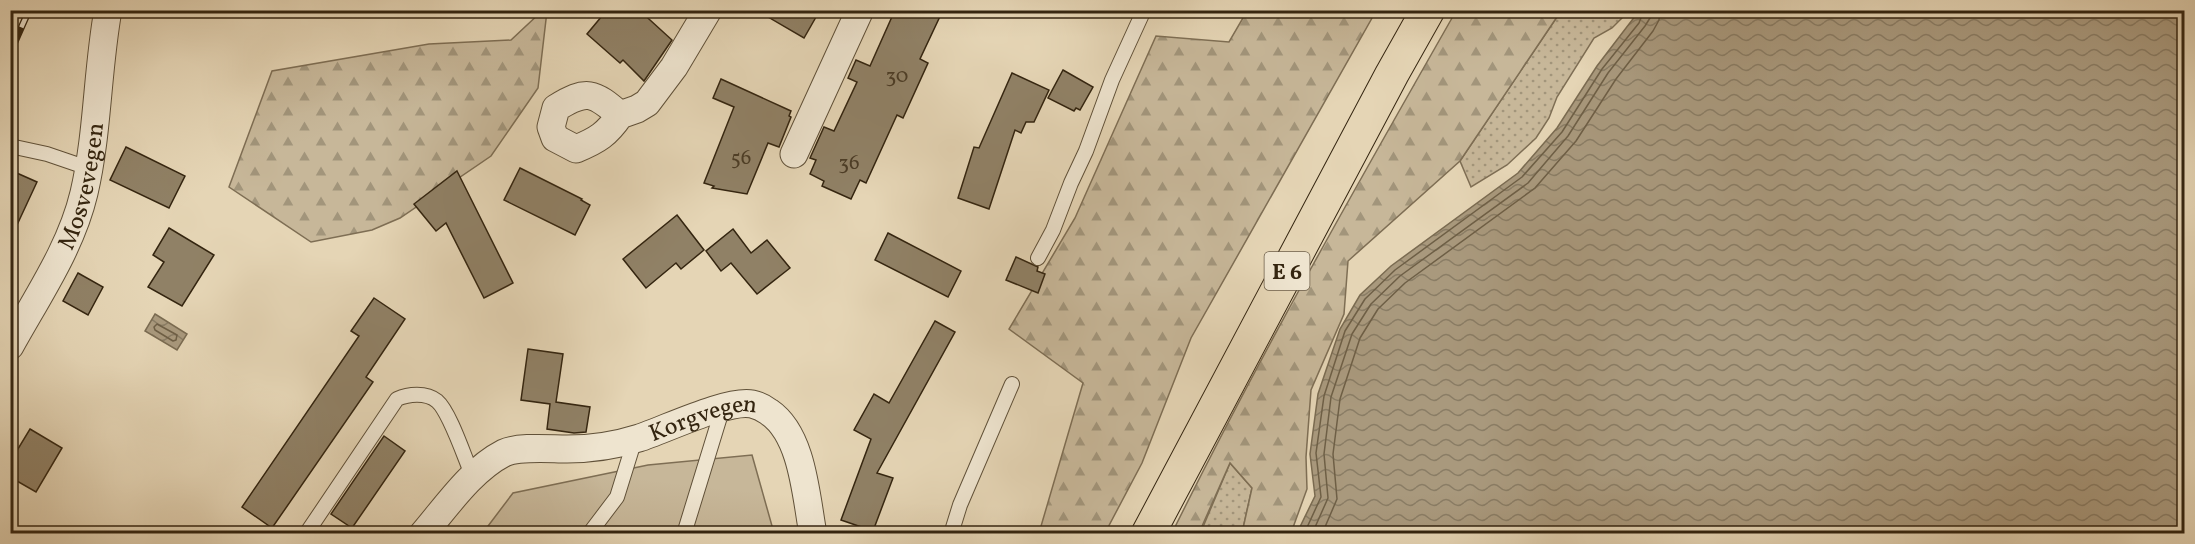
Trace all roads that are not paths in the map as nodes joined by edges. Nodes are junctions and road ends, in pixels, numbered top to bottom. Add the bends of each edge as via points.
1 (108, 10) edge
2 (708, 10) edge
3 (860, 10) edge
4 (1144, 10) edge
5 (1428, 10) edge
6 (620, 114) dead end
7 (10, 146) edge
8 (794, 154) dead end
9 (88, 168) junction
10 (1038, 258) dead end
11 (10, 346) edge
12 (1012, 384) dead end
13 (723, 407) junction
14 (635, 439) junction
15 (472, 477) junction
16 (306, 534) edge
17 (423, 534) edge
18 (589, 534) edge
19 (684, 534) edge
20 (813, 534) edge
21 (951, 534) edge
22 (1148, 534) edge

1 - 9 street, Mosvevegen
2 - 6 street via 647,103
3 - 8 street
4 - 10 lane
5 - 22 highway, E 6
7 - 9 lane
9 - 11 street, Mosvevegen via 84,194 59,258
12 - 21 lane
13 - 14 street, Korgvegen
13 - 19 lane
13 - 20 street, Korgvegen via 751,404 769,412 781,424 793,442
14 - 15 street, Korgvegen via 588,448 506,452
14 - 18 lane via 617,497
15 - 16 lane via 446,413 436,400 408,394 397,399
15 - 17 street

